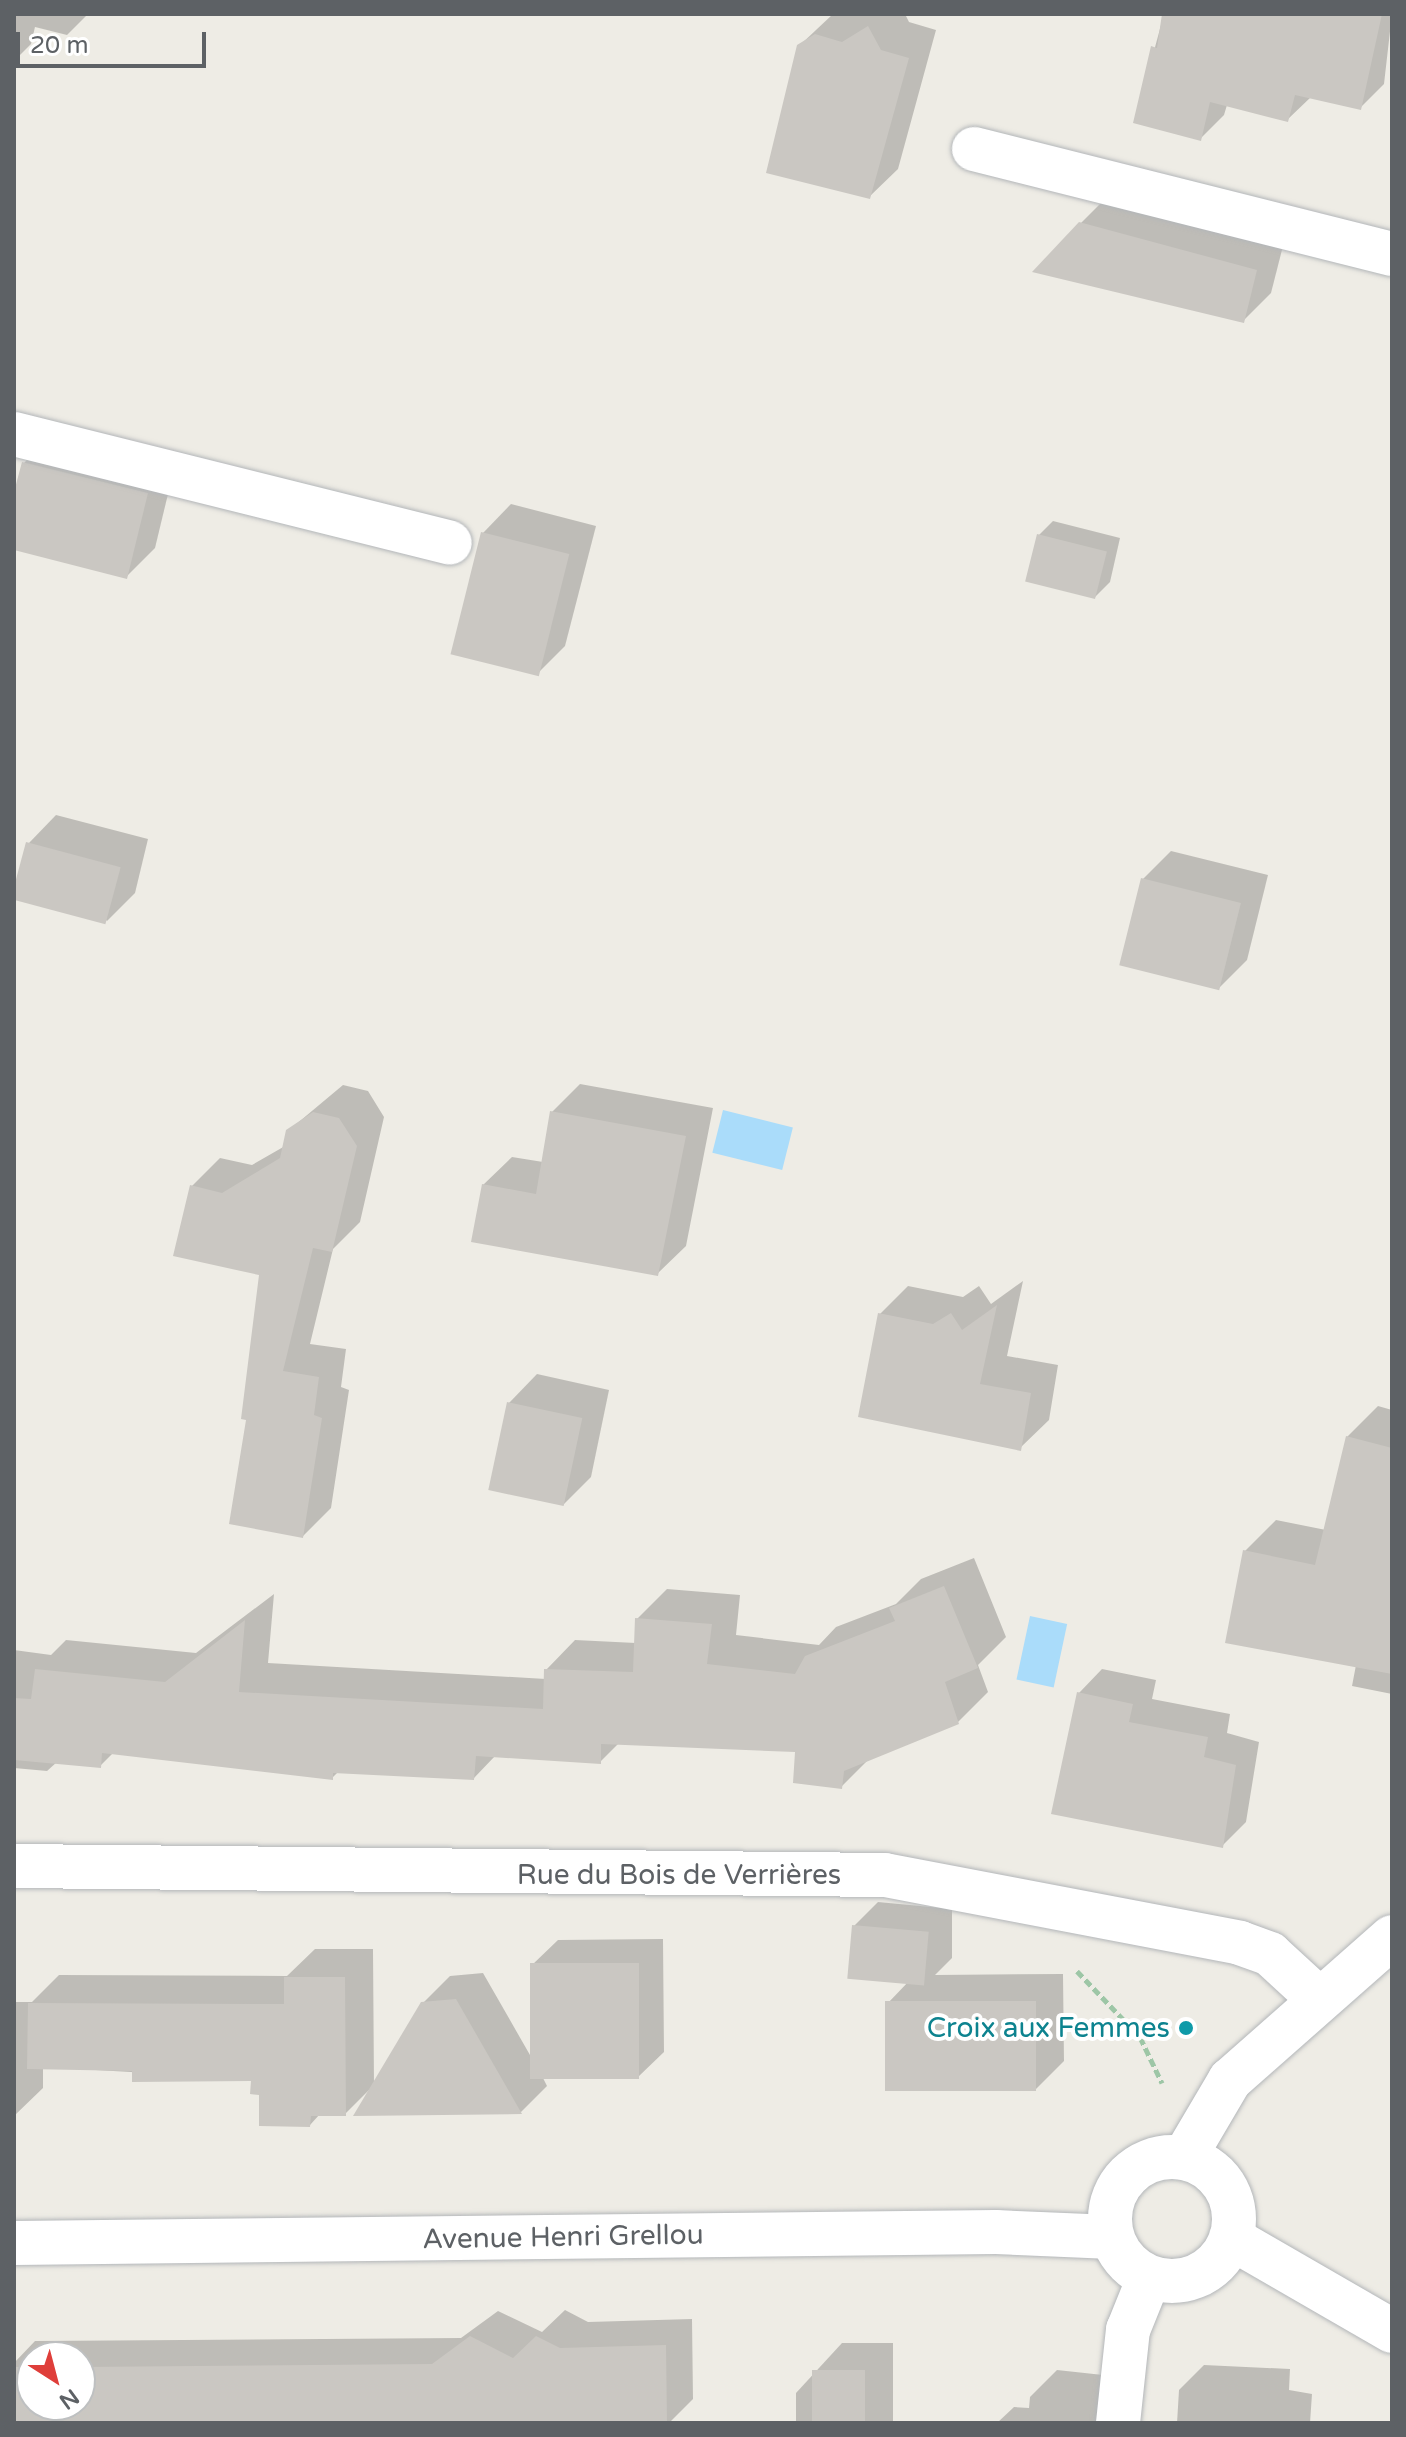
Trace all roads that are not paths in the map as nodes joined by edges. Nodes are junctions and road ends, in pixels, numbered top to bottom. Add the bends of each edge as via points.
1 (974, 149) dead end
2 (1392, 254) edge
3 (14, 434) edge
4 (450, 543) dead end
5 (14, 1866) edge
6 (1389, 1945) edge
7 (1319, 1999) junction
8 (1184, 2158) junction
9 (1112, 2237) junction
10 (1231, 2238) junction
11 (14, 2243) edge
12 (1149, 2278) junction
13 (1392, 2331) edge
14 (1118, 2423) edge

1 - 2 street
3 - 4 street
5 - 7 street, Rue du Bois de Verrières via 885,1875 1240,1943 1270,1954
6 - 7 street
7 - 8 street via 1230,2080
8 - 9 street via 1163,2158 1126,2177 1110,2216
8 - 10 street via 1220,2179 1232,2207
9 - 11 street, Avenue Henri Grellou via 996,2232
9 - 12 street via 1133,2268
10 - 12 street via 1222,2257 1189,2279
10 - 13 street
12 - 14 street via 1128,2330

